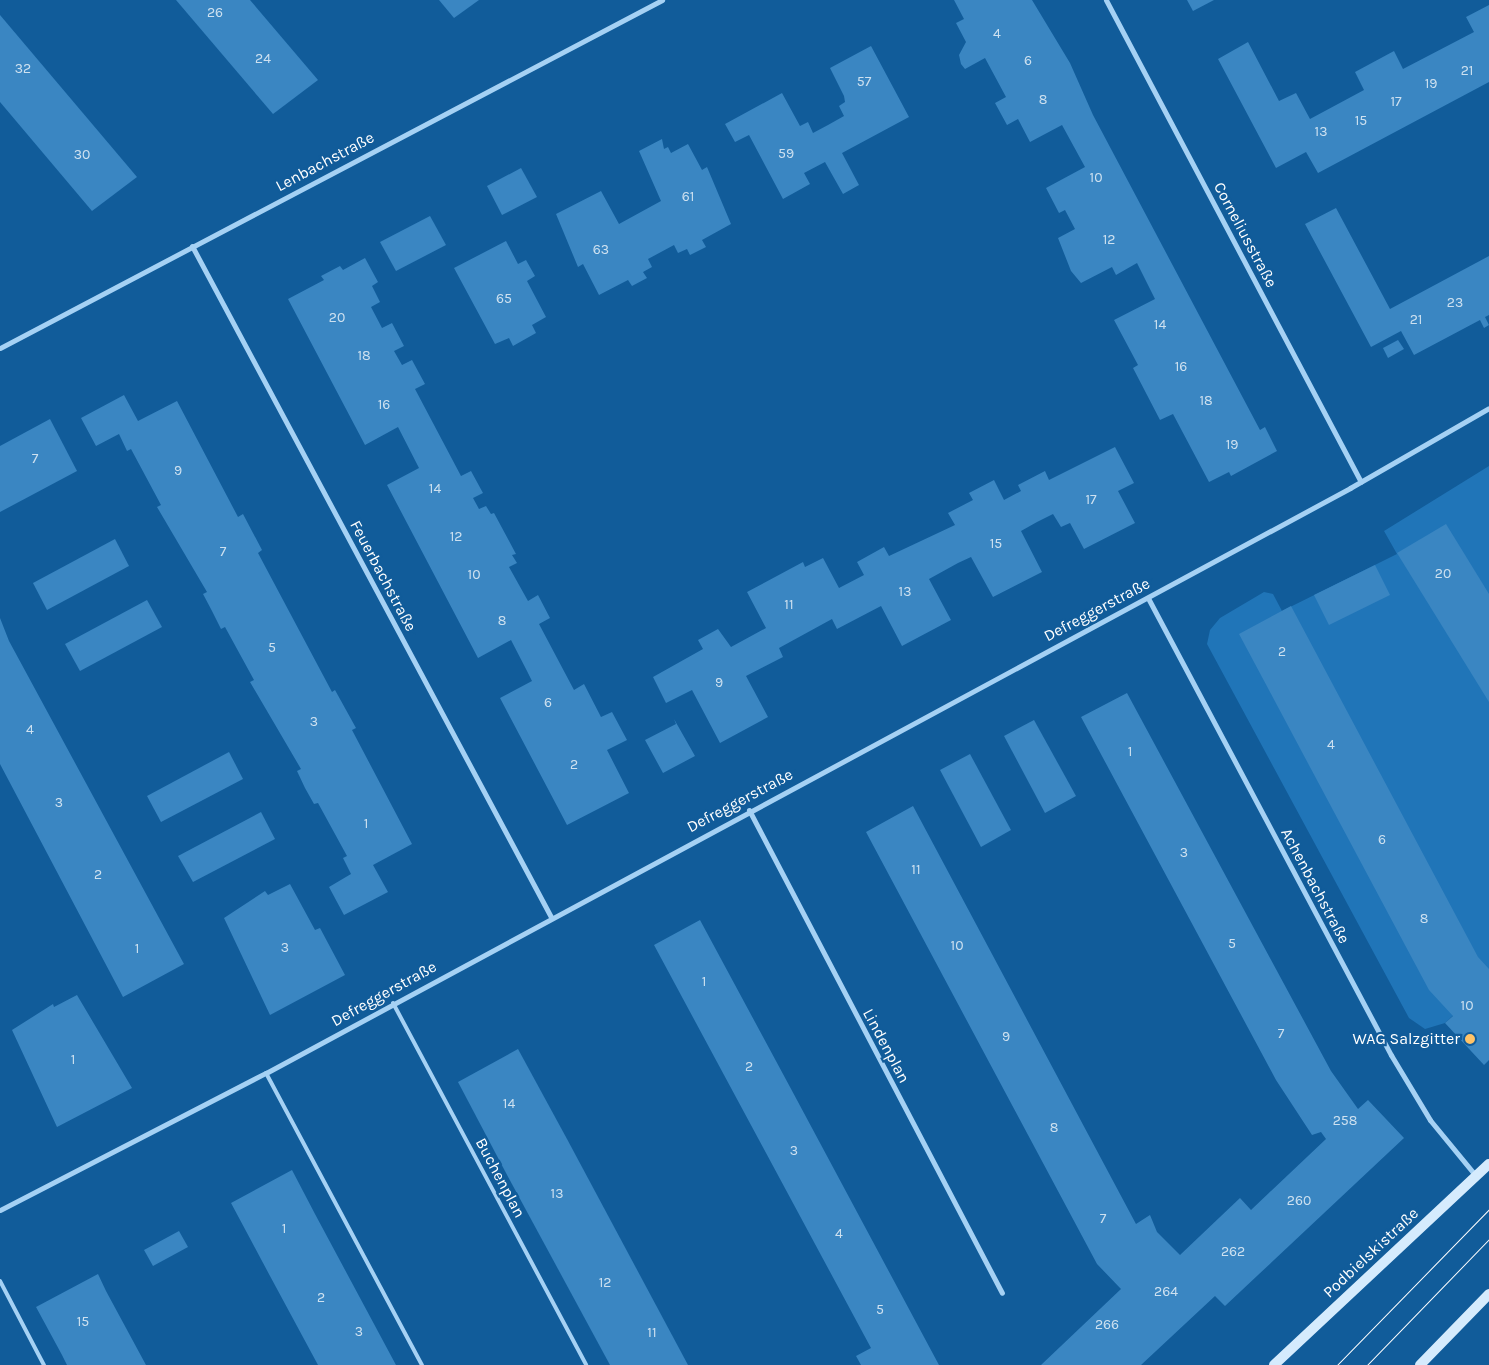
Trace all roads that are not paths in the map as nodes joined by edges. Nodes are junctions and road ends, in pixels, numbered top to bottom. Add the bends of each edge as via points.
1 (662, 0) edge
2 (1106, 0) edge
3 (192, 246) junction
4 (0, 348) edge
5 (1489, 408) edge
6 (1361, 482) junction
7 (1148, 598) junction
8 (748, 810) junction
9 (551, 917) junction
10 (393, 1003) junction
11 (266, 1073) junction
12 (1489, 1164) edge
13 (1476, 1176) junction
14 (0, 1210) edge
15 (0, 1282) edge
16 (1002, 1293) dead end
17 (1489, 1294) edge
18 (44, 1365) edge
19 (422, 1365) edge
20 (586, 1365) edge
21 (1274, 1365) edge
22 (1420, 1365) edge

1 - 3 street, Lenbachstraße
2 - 6 street, Corneliusstraße
3 - 4 street, Lenbachstraße
3 - 9 street, Feuerbachstraße
5 - 6 street, Defreggerstraße
6 - 7 street, Defreggerstraße
7 - 8 street, Defreggerstraße
7 - 13 street, Achenbachstraße via 1391,1055 1430,1120
8 - 9 street, Defreggerstraße
8 - 16 street, Lindenplan
9 - 10 street, Defreggerstraße
10 - 11 street, Defreggerstraße
10 - 20 lane, Buchenplan
11 - 14 street, Defreggerstraße
11 - 19 lane
12 - 13 main road, Podbielskistraße
13 - 21 main road, Podbielskistraße
15 - 18 lane
17 - 22 main road

